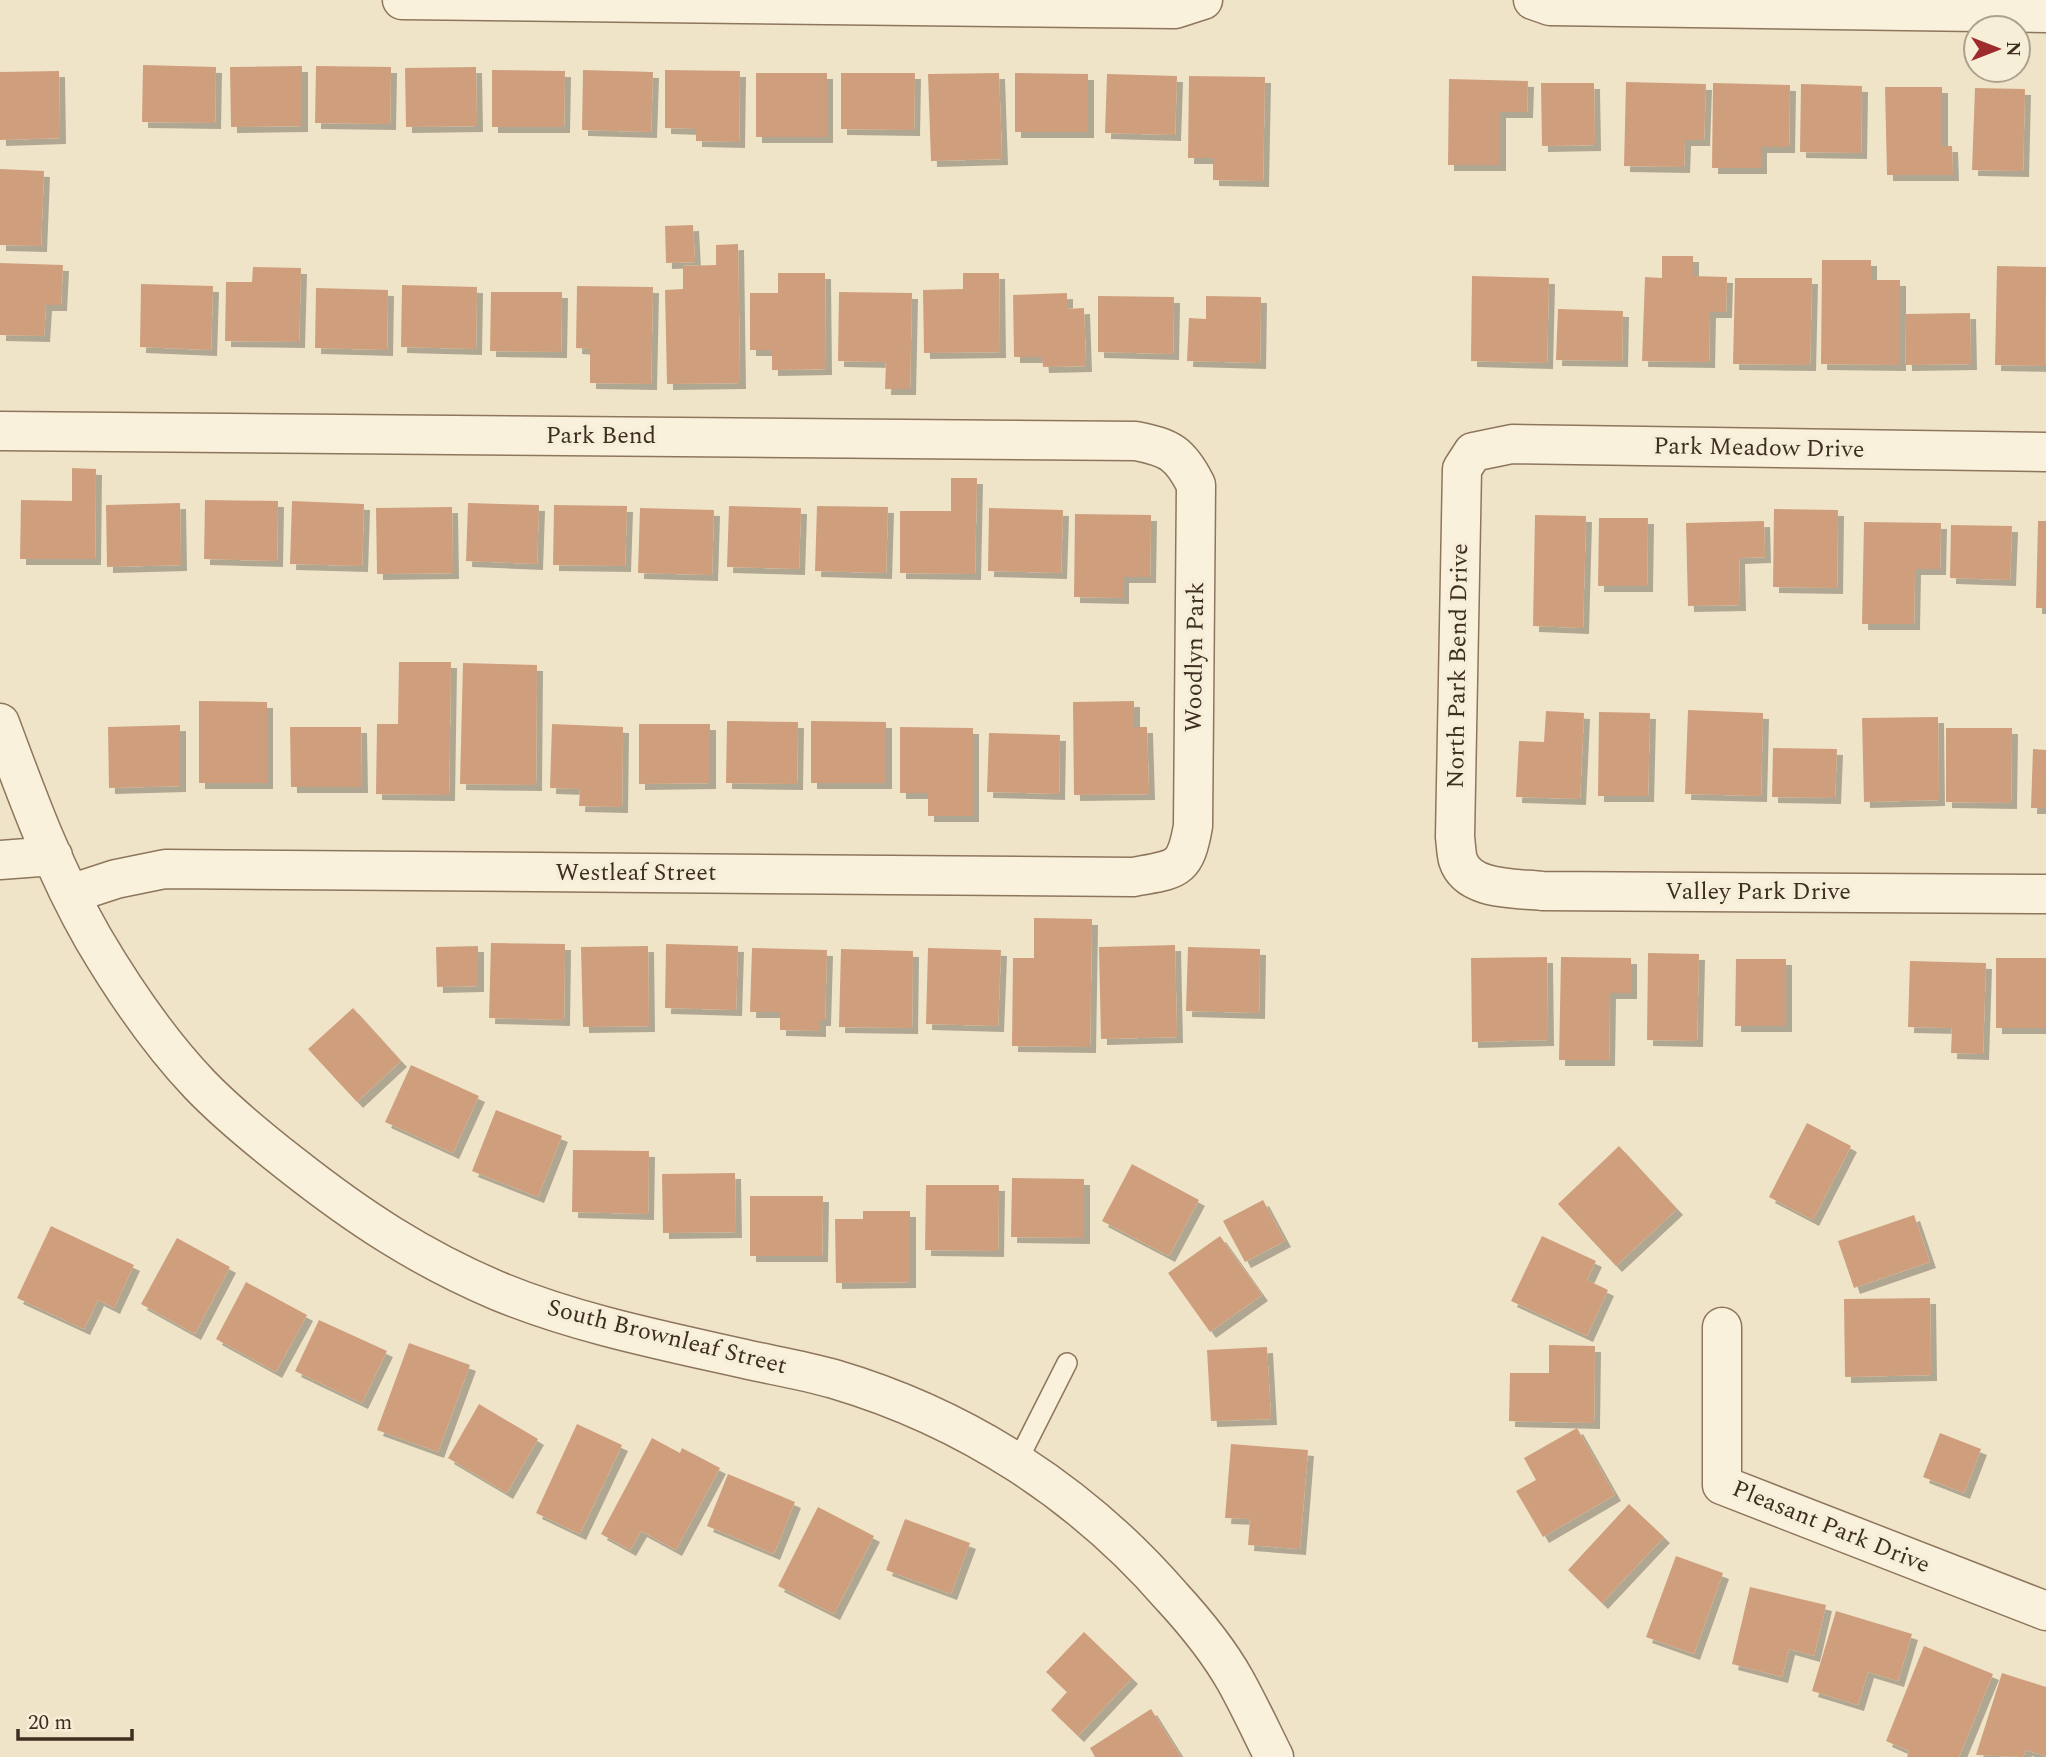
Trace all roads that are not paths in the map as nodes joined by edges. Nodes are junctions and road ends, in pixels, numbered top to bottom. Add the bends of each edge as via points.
1 (402, 0) edge
2 (1203, 0) edge
3 (1533, 0) edge
4 (2046, 13) edge
5 (0, 431) edge
6 (1473, 452) joint
7 (2046, 452) edge
8 (1190, 472) joint
9 (0, 723) edge
10 (1190, 843) joint
11 (53, 856) junction
12 (0, 860) edge
13 (1471, 878) joint
14 (70, 894) junction
15 (2046, 894) edge
16 (1722, 1327) dead end
17 (1067, 1363) dead end
18 (1017, 1462) junction
19 (2046, 1611) edge
20 (1275, 1757) edge

1 - 2 street via 1175,9
3 - 4 street via 1550,6
5 - 8 street, Park Bend via 1136,441 1163,447
6 - 7 street, Park Meadow Drive via 1513,444
6 - 13 street, North Park Bend Drive via 1462,469 1455,837 1458,859
8 - 10 street, Woodlyn Park via 1198,504
9 - 11 street
10 - 14 street, Westleaf Street via 1182,862 1173,869 1133,877 165,869
11 - 12 street
11 - 14 street, South Brownleaf Street
13 - 15 street, Valley Park Drive via 1542,891
14 - 18 street, South Brownleaf Street via 138,1008 198,1083 247,1130 347,1209 417,1253 500,1291 559,1311 647,1337 832,1378 900,1401
16 - 19 street, Pleasant Park Drive via 1722,1485
17 - 18 lane
18 - 20 street, South Brownleaf Street via 1089,1513 1143,1563 1191,1618 1234,1678

